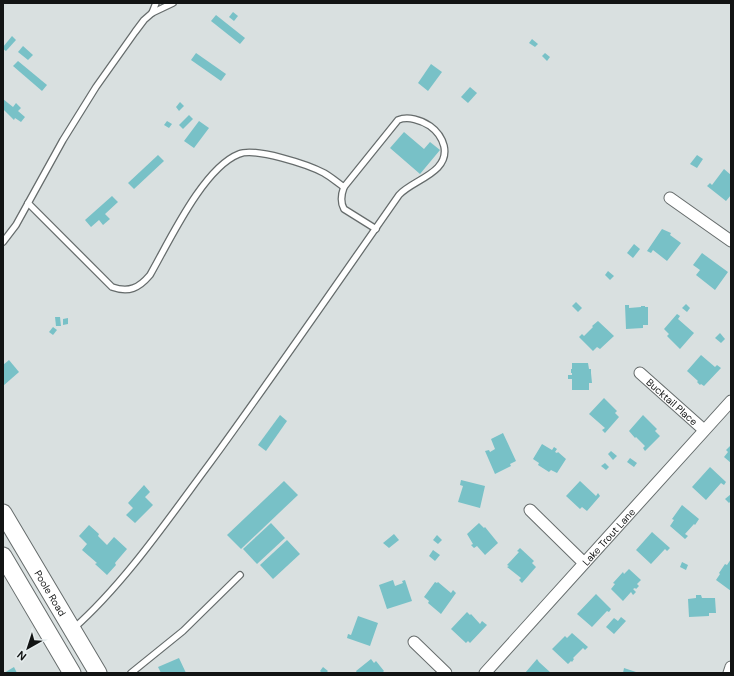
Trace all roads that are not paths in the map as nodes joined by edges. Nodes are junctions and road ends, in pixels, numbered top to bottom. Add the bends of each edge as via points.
1 (156, 3) edge
2 (173, 3) edge
3 (152, 13) junction
4 (344, 187) junction
5 (670, 198) dead end
6 (28, 203) junction
7 (376, 229) junction
8 (730, 238) edge
9 (3, 242) edge
10 (640, 373) dead end
11 (731, 401) edge
12 (704, 430) junction
13 (530, 510) dead end
14 (3, 513) edge
15 (3, 556) edge
16 (584, 563) junction
17 (240, 575) dead end
18 (72, 630) junction
19 (414, 642) dead end
20 (731, 667) edge
21 (72, 673) edge
22 (98, 673) edge
23 (131, 673) edge
24 (446, 673) edge
25 (485, 673) edge
26 (729, 673) edge

1 - 3 lane
2 - 3 lane
3 - 6 lane via 144,20 96,87
4 - 6 lane via 326,174 302,164 254,152 239,154 226,162 202,186 150,275 130,290 112,287
4 - 7 lane via 341,204 344,209
4 - 7 lane via 398,120 418,120 432,127 437,133 445,150 438,166 401,193
5 - 8 street
6 - 9 lane
7 - 18 lane via 176,509 128,570
10 - 12 street, Bucktail Place
11 - 12 street, Lake Trout Lane
12 - 16 street, Lake Trout Lane
13 - 16 street
14 - 18 main road, Poole Road
15 - 21 main road
16 - 25 street, Lake Trout Lane
17 - 23 lane via 183,631
18 - 22 main road, Poole Road
19 - 24 street
20 - 26 street

